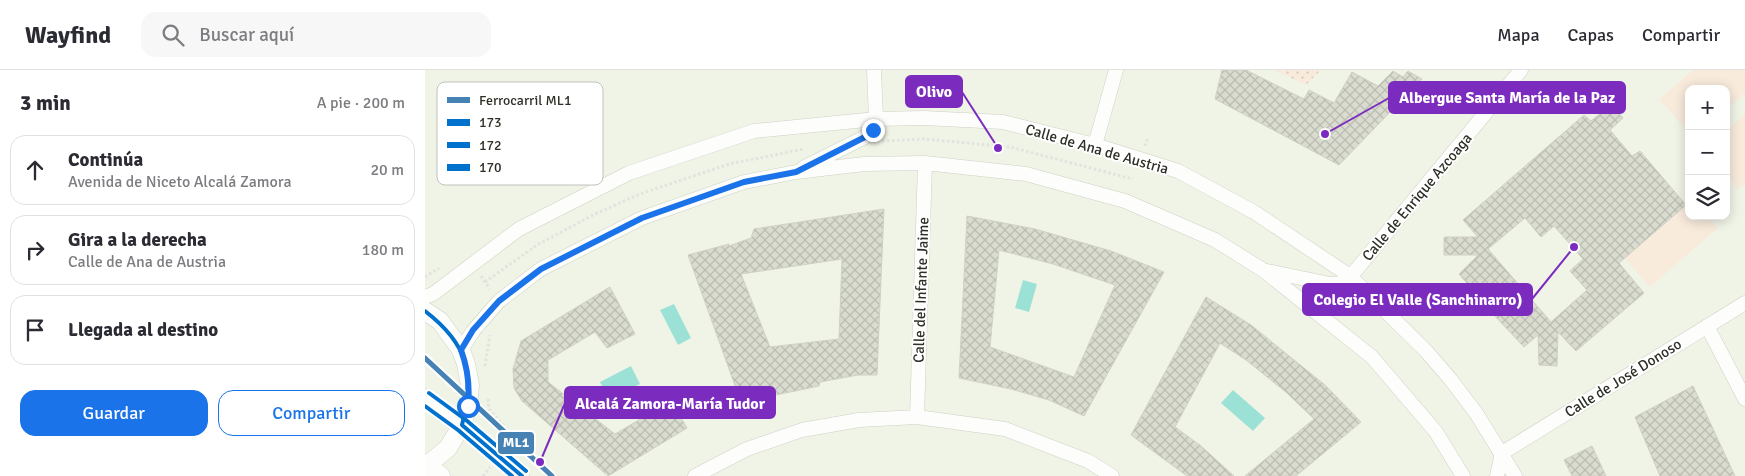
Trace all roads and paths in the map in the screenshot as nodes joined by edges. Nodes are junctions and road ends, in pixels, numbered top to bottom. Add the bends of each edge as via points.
1 (875, 70) edge
2 (1117, 70) edge
3 (1521, 70) edge
4 (875, 119) junction
5 (1095, 145) junction
6 (925, 163) junction
7 (796, 172) junction
8 (1263, 270) junction
9 (479, 273) dead end
10 (1350, 276) junction
11 (493, 293) dead end
12 (425, 298) edge
13 (1745, 303) edge
14 (425, 311) edge
15 (1707, 326) junction
16 (491, 331) dead end
17 (461, 350) junction
18 (484, 372) dead end
19 (486, 391) dead end
20 (425, 398) edge
21 (1745, 399) edge
22 (917, 417) junction
23 (462, 425) junction
24 (513, 436) dead end
25 (1502, 453) junction
26 (490, 467) dead end
27 (430, 468) edge
28 (483, 476) edge
29 (522, 476) edge
30 (695, 476) edge
31 (1111, 476) edge
32 (1463, 476) edge
33 (1497, 476) edge
34 (1515, 476) edge

1 - 4 street
2 - 5 street
3 - 10 street, Calle de Enrique Azcoaga
4 - 5 street, Calle de Ana de Austria via 1003,122
4 - 7 street via 873,130 865,137
4 - 12 street, Calle de Ana de Austria via 754,132 629,172 519,229
5 - 10 street, Calle de Ana de Austria via 1178,171 1254,212
6 - 7 street via 864,164
6 - 8 street via 1026,174 1125,201 1215,240
6 - 22 street, Calle del Infante Jaime
7 - 17 street via 744,182 642,218 541,269 499,301 473,330
8 - 10 street via 1330,284 1339,284
8 - 32 street via 1372,357 1436,432
9 - 11 path
10 - 25 street, Calle de Ana de Austria via 1427,352 1476,413
13 - 15 street, Calle de José Donoso
14 - 17 street via 441,321
15 - 21 street
15 - 25 street, Calle de José Donoso
16 - 18 path
17 - 23 street via 470,385
19 - 24 path via 489,409
20 - 23 street
22 - 30 street via 859,420 802,430 747,449
22 - 31 street via 1005,429 1088,461
23 - 27 street
23 - 29 street
25 - 33 street
25 - 34 street, Calle de Ana de Austria
26 - 28 path

